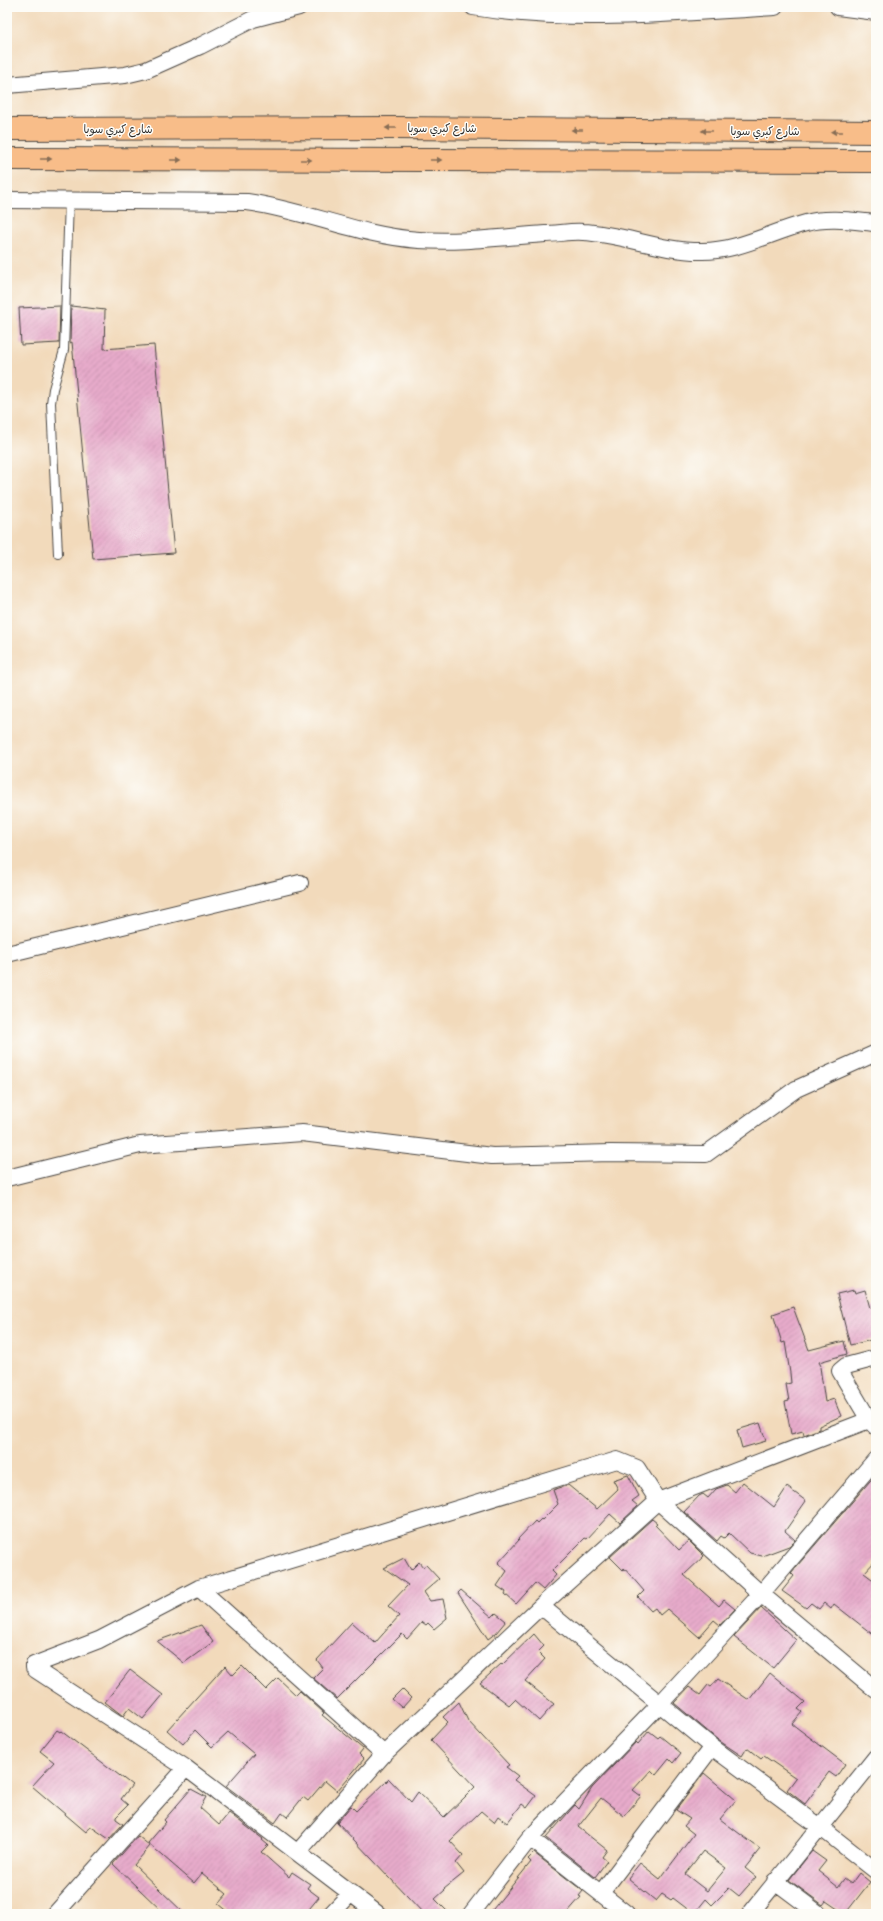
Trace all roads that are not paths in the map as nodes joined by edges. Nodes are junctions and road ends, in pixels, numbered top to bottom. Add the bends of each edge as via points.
1 (299, 7) edge
2 (474, 7) edge
3 (776, 7) edge
4 (838, 7) edge
5 (718, 9) edge
6 (876, 12) edge
7 (7, 85) edge
8 (7, 129) edge
9 (876, 132) edge
10 (7, 159) edge
11 (876, 161) edge
12 (7, 200) edge
13 (69, 200) junction
14 (876, 223) edge
15 (58, 554) dead end
16 (300, 883) dead end
17 (7, 954) edge
18 (876, 1053) edge
19 (7, 1178) edge
20 (876, 1358) edge
21 (872, 1423) edge
22 (876, 1460) edge
23 (658, 1501) junction
24 (199, 1588) junction
25 (761, 1594) junction
26 (541, 1606) junction
27 (876, 1690) edge
28 (660, 1704) junction
29 (712, 1747) junction
30 (384, 1754) junction
31 (876, 1757) edge
32 (186, 1768) junction
33 (820, 1827) junction
34 (530, 1838) junction
35 (298, 1852) junction
36 (876, 1871) edge
37 (776, 1881) junction
38 (351, 1893) junction
39 (600, 1893) junction
40 (55, 1914) edge
41 (331, 1914) edge
42 (378, 1914) edge
43 (471, 1914) edge
44 (627, 1914) edge
45 (750, 1914) edge
46 (819, 1914) edge

1 - 7 street via 253,19 146,70 125,75
2 - 5 street via 503,12 604,16
3 - 5 street
4 - 6 street
9 -> 8 highway, شارع كبري سوبا via 396,128
10 -> 11 highway
12 - 13 street
13 - 14 street via 247,202 276,206 374,234 419,240 583,232 679,251 730,247 807,222 838,220
13 - 15 lane via 64,350 51,403
16 - 17 street
18 - 19 street via 796,1089 706,1154 492,1156 302,1133 140,1145
20 - 21 street via 846,1366 840,1371
21 - 23 street
22 - 25 street
23 - 24 street via 636,1468 618,1460
23 - 25 street
23 - 26 street
24 - 30 street
24 - 32 street via 99,1640 34,1665 36,1670
25 - 27 street
25 - 28 street
26 - 28 street
26 - 30 street
28 - 29 street
28 - 34 street
29 - 33 street
29 - 39 street
30 - 35 street
31 - 33 street
32 - 35 street
32 - 40 street
33 - 36 street
33 - 37 street
34 - 39 street
34 - 43 street
35 - 38 street
37 - 45 street
37 - 46 street
38 - 41 street
38 - 42 street
39 - 44 street

